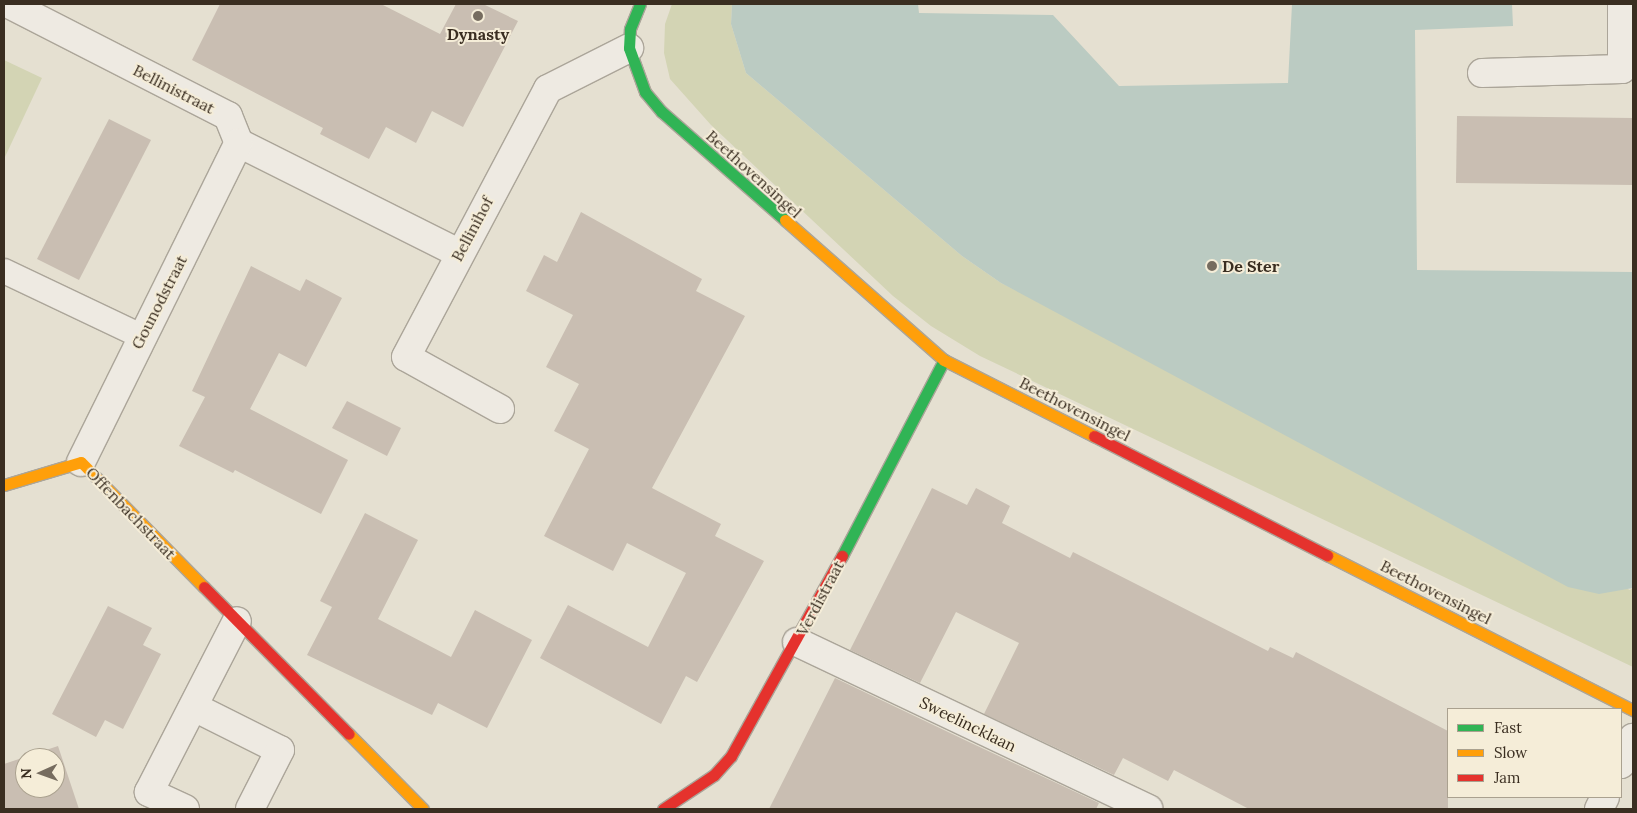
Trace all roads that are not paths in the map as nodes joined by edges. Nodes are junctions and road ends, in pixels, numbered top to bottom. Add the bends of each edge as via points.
1 (9, 4) edge
2 (640, 4) edge
3 (1622, 4) edge
4 (629, 48) junction
5 (1628, 69) edge
6 (1482, 73) dead end
7 (240, 143) junction
8 (460, 253) junction
9 (4, 271) edge
10 (140, 336) junction
11 (944, 360) junction
12 (500, 409) dead end
13 (81, 462) junction
14 (4, 485) edge
15 (237, 621) junction
16 (797, 642) junction
17 (194, 707) junction
18 (1633, 710) edge
19 (1633, 738) edge
20 (1622, 762) edge
21 (1142, 808) edge
22 (184, 809) edge
23 (250, 809) edge
24 (423, 809) edge
25 (663, 809) edge

1 - 7 street, Bellinistraat via 228,116
2 - 4 street, Beethovensingel via 630,29
3 - 5 street
4 - 8 street, Bellinihof via 548,90
4 - 11 street, Beethovensingel via 646,92 662,112
5 - 6 street
7 - 8 street
7 - 10 street, Gounodstraat
8 - 12 street, Bellinihof via 406,357
9 - 10 lane
10 - 13 street, Gounodstraat
11 - 16 street, Verdistraat
11 - 18 street, Beethovensingel
13 - 14 street, Offenbachstraat
13 - 15 street, Offenbachstraat
15 - 17 street
15 - 24 street, Offenbachstraat
16 - 21 street, Sweelincklaan
16 - 25 street, Verdistraat via 731,756 714,775
17 - 22 street via 149,792
17 - 23 street via 280,750
19 - 20 street

